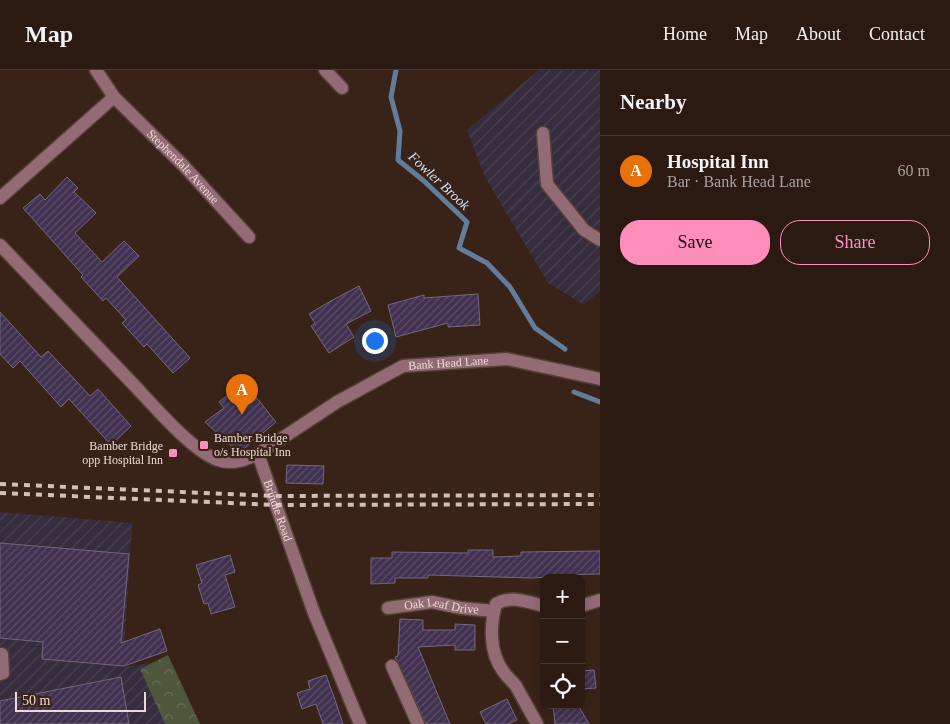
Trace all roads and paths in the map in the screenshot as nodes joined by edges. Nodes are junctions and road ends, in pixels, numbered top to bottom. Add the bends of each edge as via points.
1 (96, 70) edge
2 (326, 70) edge
3 (342, 88) dead end
4 (114, 97) junction
5 (543, 134) dead end
6 (0, 198) edge
7 (249, 237) dead end
8 (600, 240) edge
9 (0, 245) edge
10 (600, 380) edge
11 (258, 454) junction
12 (600, 600) edge
13 (540, 605) edge
14 (585, 605) edge
15 (388, 608) dead end
16 (494, 611) junction
17 (0, 654) edge
18 (392, 666) dead end
19 (0, 674) edge
20 (360, 724) edge
21 (418, 724) edge
22 (537, 724) edge

1 - 4 street, Stephendale Avenue
2 - 3 street
4 - 6 street
4 - 7 street, Stephendale Avenue
5 - 8 street via 547,184 584,230
9 - 11 street via 168,421 206,455 233,462
10 - 11 street, Bank Head Lane via 507,359 403,366 337,402
11 - 20 street, Brindle Road via 314,613
12 - 14 street
13 - 16 street, Oak Leaf Drive via 503,599 496,604
15 - 16 street, Oak Leaf Drive via 432,602
16 - 22 street, Oak Leaf Drive via 492,637 495,655
17 - 19 street via 3,673
18 - 21 street

